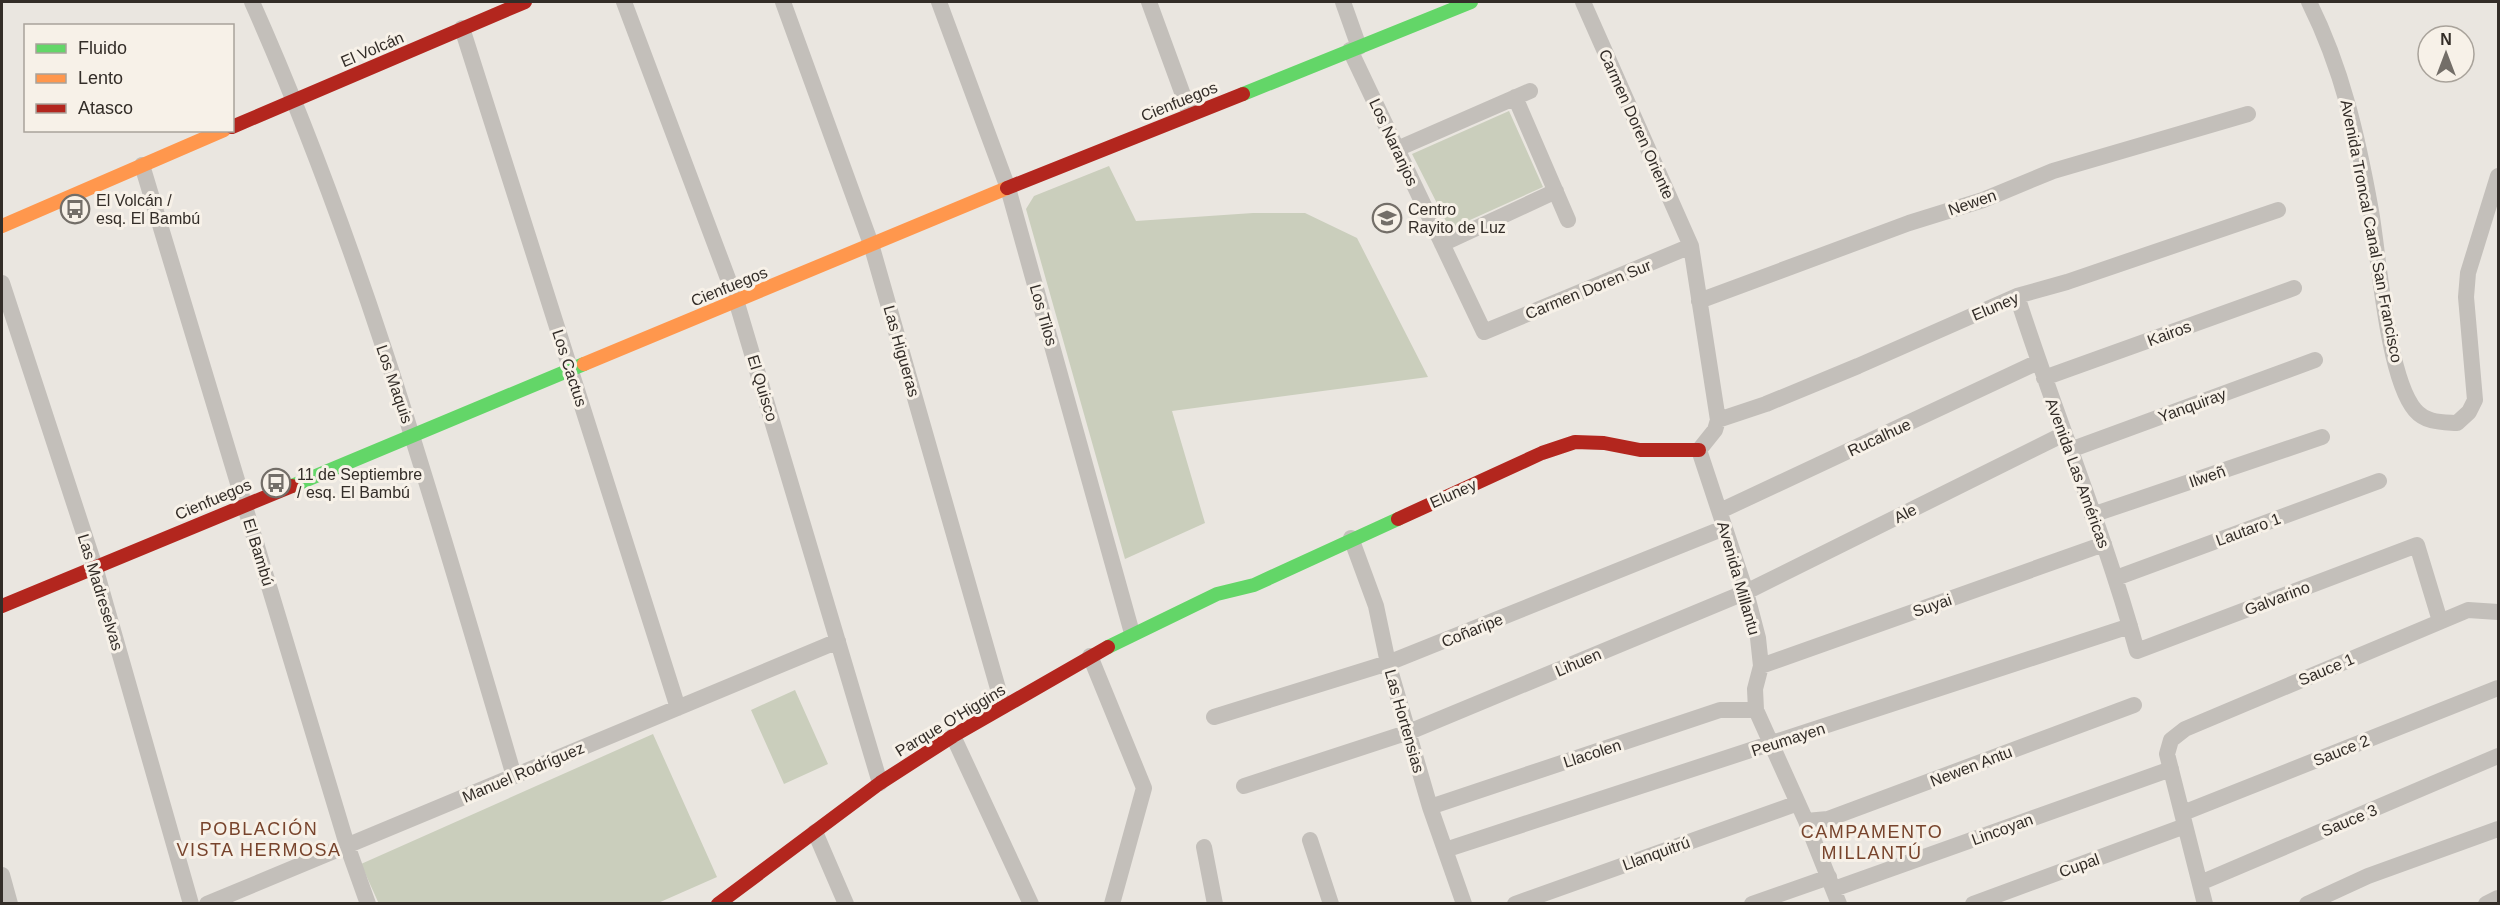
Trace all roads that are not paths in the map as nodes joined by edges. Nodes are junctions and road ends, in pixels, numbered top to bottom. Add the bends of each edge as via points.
1 (252, 2) edge
2 (525, 2) edge
3 (624, 2) edge
4 (783, 2) edge
5 (939, 2) edge
6 (1149, 2) edge
7 (1342, 2) edge
8 (1471, 2) edge
9 (1583, 2) edge
10 (2309, 2) edge
11 (462, 28) junction
12 (1354, 48) junction
13 (295, 100) junction
14 (1190, 114) junction
15 (2248, 114) dead end
16 (234, 126) edge
17 (219, 132) edge
18 (1397, 149) junction
19 (142, 165) junction
20 (2499, 176) edge
21 (1008, 188) junction
22 (1556, 191) junction
23 (2278, 210) dead end
24 (1568, 220) dead end
25 (2, 226) edge
26 (871, 244) junction
27 (1442, 244) junction
28 (1691, 246) junction
29 (2, 283) edge
30 (2294, 288) dead end
31 (2017, 296) junction
32 (736, 300) junction
33 (1699, 301) junction
34 (1484, 332) joint
35 (2315, 360) dead end
36 (2038, 362) junction
37 (571, 369) junction
38 (2044, 378) junction
39 (1718, 420) junction
40 (2064, 434) junction
41 (413, 435) junction
42 (2322, 437) dead end
43 (1699, 450) junction
44 (2070, 450) junction
45 (2379, 481) dead end
46 (244, 504) junction
47 (2092, 515) junction
48 (1722, 519) junction
49 (1351, 538) junction
50 (2104, 544) junction
51 (95, 567) junction
52 (2116, 578) junction
53 (1746, 592) junction
54 (1217, 594) joint
55 (2, 606) edge
56 (2499, 612) edge
57 (2440, 621) junction
58 (2130, 626) junction
59 (1132, 633) junction
60 (838, 641) junction
61 (2137, 651) joint
62 (1090, 656) junction
63 (1388, 663) junction
64 (1761, 666) junction
65 (2499, 688) edge
66 (2134, 705) dead end
67 (1003, 706) junction
68 (678, 708) junction
69 (1756, 710) junction
70 (1214, 717) dead end
71 (1409, 732) junction
72 (953, 736) junction
73 (1770, 745) junction
74 (2499, 756) edge
75 (2169, 761) junction
76 (514, 776) junction
77 (880, 783) junction
78 (1244, 786) dead end
79 (1798, 803) junction
80 (1430, 807) junction
81 (2184, 819) junction
82 (1806, 821) junction
83 (2499, 829) edge
84 (815, 832) junction
85 (1310, 840) dead end
86 (347, 845) junction
87 (1204, 847) dead end
88 (1445, 850) junction
89 (2, 874) edge
90 (2200, 883) junction
91 (1834, 890) edge
92 (2499, 898) edge
93 (10, 903) edge
94 (191, 903) edge
95 (207, 903) edge
96 (368, 903) edge
97 (718, 903) edge
98 (846, 903) edge
99 (1031, 903) edge
100 (1112, 903) edge
101 (1215, 903) edge
102 (1331, 903) edge
103 (1464, 903) edge
104 (1515, 903) edge
105 (1752, 903) edge
106 (1973, 903) edge
107 (2205, 903) edge
108 (2307, 903) edge
109 (2486, 903) edge

1 - 13 street, Los Maquis
2 - 11 street, El Volcán
3 - 32 street, El Quisco
4 - 26 street, Las Higueras
5 - 21 street, Los Tilos
6 - 14 street
7 - 12 street, Los Naranjos
8 - 12 street, Cienfuegos
9 - 28 street, Carmen Doren Oriente
10 - 20 street, Avenida Troncal Canal San Francisco via 2351,110 2392,349 2402,384 2415,411 2431,422 2457,423 2475,400 2466,297 2468,273
11 - 13 street, El Volcán
11 - 37 street, Los Cactus
12 - 14 street, Cienfuegos
12 - 18 street, Los Naranjos
13 - 16 street, El Volcán
13 - 41 street, Los Maquis
14 - 21 street, Cienfuegos
15 - 33 street, Newen via 2053,171 1983,200
17 - 19 street
18 - 22 street via 1523,94
18 - 27 street, Los Naranjos
19 - 25 street
19 - 46 street, El Bambú
21 - 26 street, Cienfuegos
21 - 59 street, Los Tilos
22 - 24 street
22 - 27 street
23 - 31 street, Eluney
26 - 32 street, Cienfuegos
26 - 67 street, Las Higueras
27 - 34 street, Los Naranjos
28 - 33 street
28 - 34 street, Carmen Doren Sur
29 - 51 street, Las Madreselvas
30 - 38 street, Kairos
31 - 36 street, Avenida Las Américas
31 - 39 street, Eluney via 1858,366
32 - 37 street, Cienfuegos
32 - 60 street, El Quisco
33 - 39 street
35 - 44 street, Yanquiray
36 - 38 street, Avenida Las Américas
36 - 48 street, Rucalhue
37 - 41 street, Cienfuegos
37 - 68 street, Los Cactus
38 - 40 street, Avenida Las Américas
39 - 43 street
40 - 44 street, Avenida Las Américas
40 - 53 street, Ale
41 - 46 street, Cienfuegos
41 - 76 street, Los Maquis
42 - 47 street, Ilweñ
43 - 48 street, Avenida Millantu
43 - 49 street, Eluney via 1640,450 1575,442
44 - 47 street, Avenida Las Américas
45 - 52 street, Lautaro 1
46 - 51 street, Cienfuegos
46 - 86 street, El Bambú
47 - 50 street, Avenida Las Américas
48 - 53 street, Avenida Millantu
48 - 63 street, Coñaripe
49 - 54 street, Eluney via 1254,585
49 - 63 street, Las Hortensias via 1376,606
50 - 52 street, Avenida Las Américas
50 - 64 street, Suyai
51 - 55 street, Cienfuegos
51 - 94 street, Las Madreselvas
52 - 58 street, Avenida Las Américas
53 - 64 street, Avenida Millantu
53 - 71 street, Lihuen
54 - 59 street, Parque O'Higgins
56 - 57 street, Sauce 1 via 2468,610
57 - 61 street, Galvarino via 2417,545
57 - 75 street, Sauce 1 via 2185,729 2171,740
58 - 61 street, Avenida Las Américas
58 - 73 street, Peumayen
59 - 62 street, Parque O'Higgins
60 - 68 street, Manuel Rodríguez
60 - 77 street, El Quisco
62 - 67 street, Parque O'Higgins
62 - 100 street via 1144,788
63 - 70 street, Coñaripe
63 - 71 street, Las Hortensias
64 - 69 street, Avenida Millantu via 1755,688
65 - 81 street, Sauce 2
66 - 82 street, Newen Antu via 1828,819
67 - 72 street, Parque O'Higgins
68 - 76 street, Manuel Rodríguez
69 - 73 street, Avenida Millantu
69 - 80 street, Llacolen via 1720,710
71 - 78 street, Lihuen
71 - 80 street, Las Hortensias
72 - 77 street, Parque O'Higgins
72 - 99 street
73 - 79 street, Avenida Millantu
73 - 88 street, Peumayen
74 - 90 street, Sauce 3
75 - 81 street
75 - 91 street, Lincoyan
76 - 86 street, Manuel Rodríguez
77 - 84 street, Parque O'Higgins
79 - 82 street, Avenida Millantu
79 - 104 street, Llanquitrú
80 - 88 street, Las Hortensias
81 - 90 street
81 - 106 street, Cupal
82 - 91 street, Avenida Millantu
83 - 108 street via 2368,876
84 - 97 street, Parque O'Higgins
84 - 98 street
85 - 102 street
86 - 95 street, Manuel Rodríguez
86 - 96 street, El Bambú
87 - 101 street
88 - 103 street, Las Hortensias
89 - 93 street
90 - 107 street
91 - 105 street, Lincoyan
92 - 109 street

